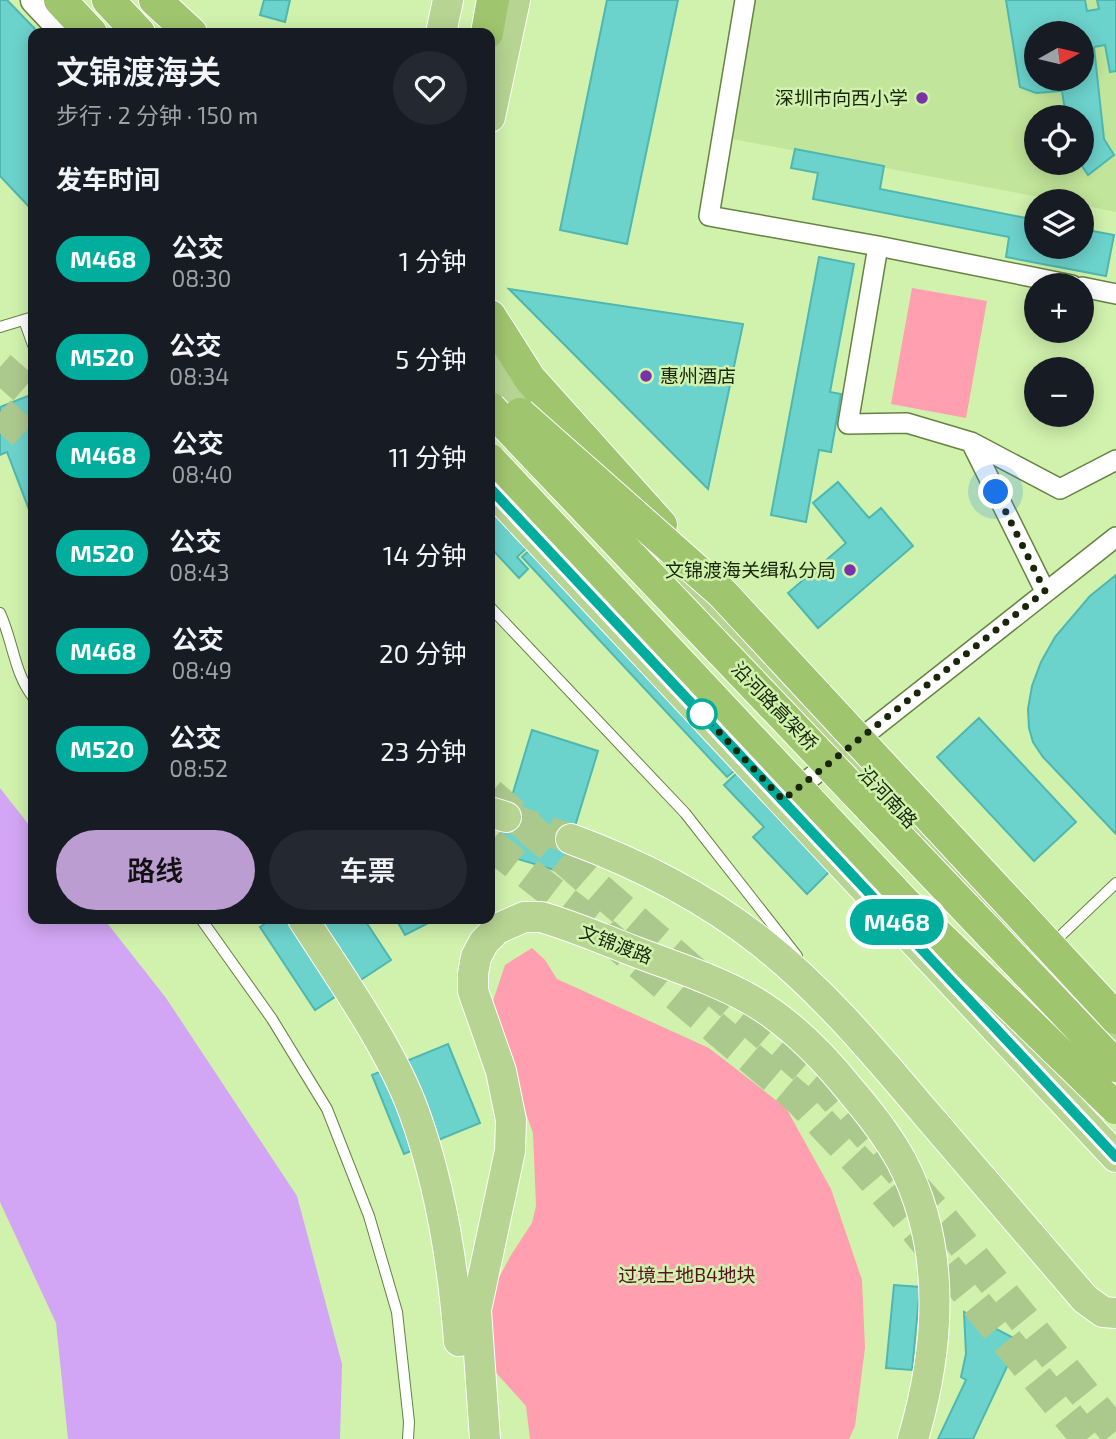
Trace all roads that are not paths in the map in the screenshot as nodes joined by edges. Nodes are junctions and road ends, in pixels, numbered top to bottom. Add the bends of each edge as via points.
1 (36, 0) edge
2 (60, 0) edge
3 (108, 0) edge
4 (137, 0) edge
5 (155, 0) edge
6 (447, 0) edge
7 (493, 0) edge
8 (515, 0) edge
9 (745, 0) edge
10 (61, 28) edge
11 (86, 28) edge
12 (134, 28) edge
13 (164, 28) edge
14 (186, 28) edge
15 (442, 28) edge
16 (488, 28) edge
17 (495, 94) edge
18 (878, 246) junction
19 (1024, 275) edge
20 (1094, 289) edge
21 (1116, 294) edge
22 (28, 319) edge
23 (495, 324) edge
24 (0, 327) edge
25 (495, 342) edge
26 (495, 373) edge
27 (530, 379) junction
28 (495, 391) edge
29 (495, 413) edge
30 (971, 442) junction
31 (1116, 460) edge
32 (495, 465) edge
33 (495, 493) edge
34 (1116, 537) edge
35 (1045, 591) junction
36 (722, 593) junction
37 (495, 612) edge
38 (0, 613) edge
39 (28, 690) edge
40 (844, 750) junction
41 (783, 800) junction
42 (571, 839) tunnel mouth
43 (1116, 883) edge
44 (205, 924) edge
45 (306, 924) edge
46 (1038, 958) junction
47 (1116, 1018) edge
48 (856, 1031) junction
49 (1116, 1042) edge
50 (1116, 1066) edge
51 (1116, 1108) edge
52 (1116, 1157) edge
53 (1116, 1313) edge
54 (408, 1439) edge
55 (466, 1439) edge
56 (485, 1439) edge
57 (913, 1439) edge

1 - 10 main road
2 - 11 highway
3 - 12 highway
4 - 13 main road
5 - 14 highway
6 - 15 main road
7 - 16 highway
8 - 17 main road
9 - 18 street via 709,216
18 - 19 street
18 - 30 street via 848,424 907,423
20 - 21 street
22 - 24 lane
23 - 27 highway
25 - 27 highway
26 - 40 main road, 沿河南路
27 - 36 highway, bridge
28 - 36 highway, bridge
29 - 50 highway, 沿河路高架桥, bridge
30 - 31 street via 1060,489
30 - 35 street
32 - 51 highway, 沿河路高架桥, bridge via 904,901
33 - 41 main road
34 - 35 street
35 - 40 street
36 - 47 highway, bridge
37 - 48 lane via 685,813
38 - 39 lane
40 - 41 street
40 - 46 main road, 沿河南路
41 - 52 main road
42 - 48 main road via 643,868 724,916 794,970
43 - 46 lane
44 - 54 lane via 272,1018 327,1110 369,1216 397,1312
45 - 55 main road via 388,1057 414,1110 447,1237
46 - 49 main road, 沿河南路
48 - 53 main road via 1085,1299 1103,1312
56 - 57 main road, 文锦渡路 via 476,1310 510,1151 511,1120 501,1071 473,991 473,974 484,942 496,929 524,917 556,921 753,1001 806,1042 875,1119 916,1192 932,1253 933,1339

